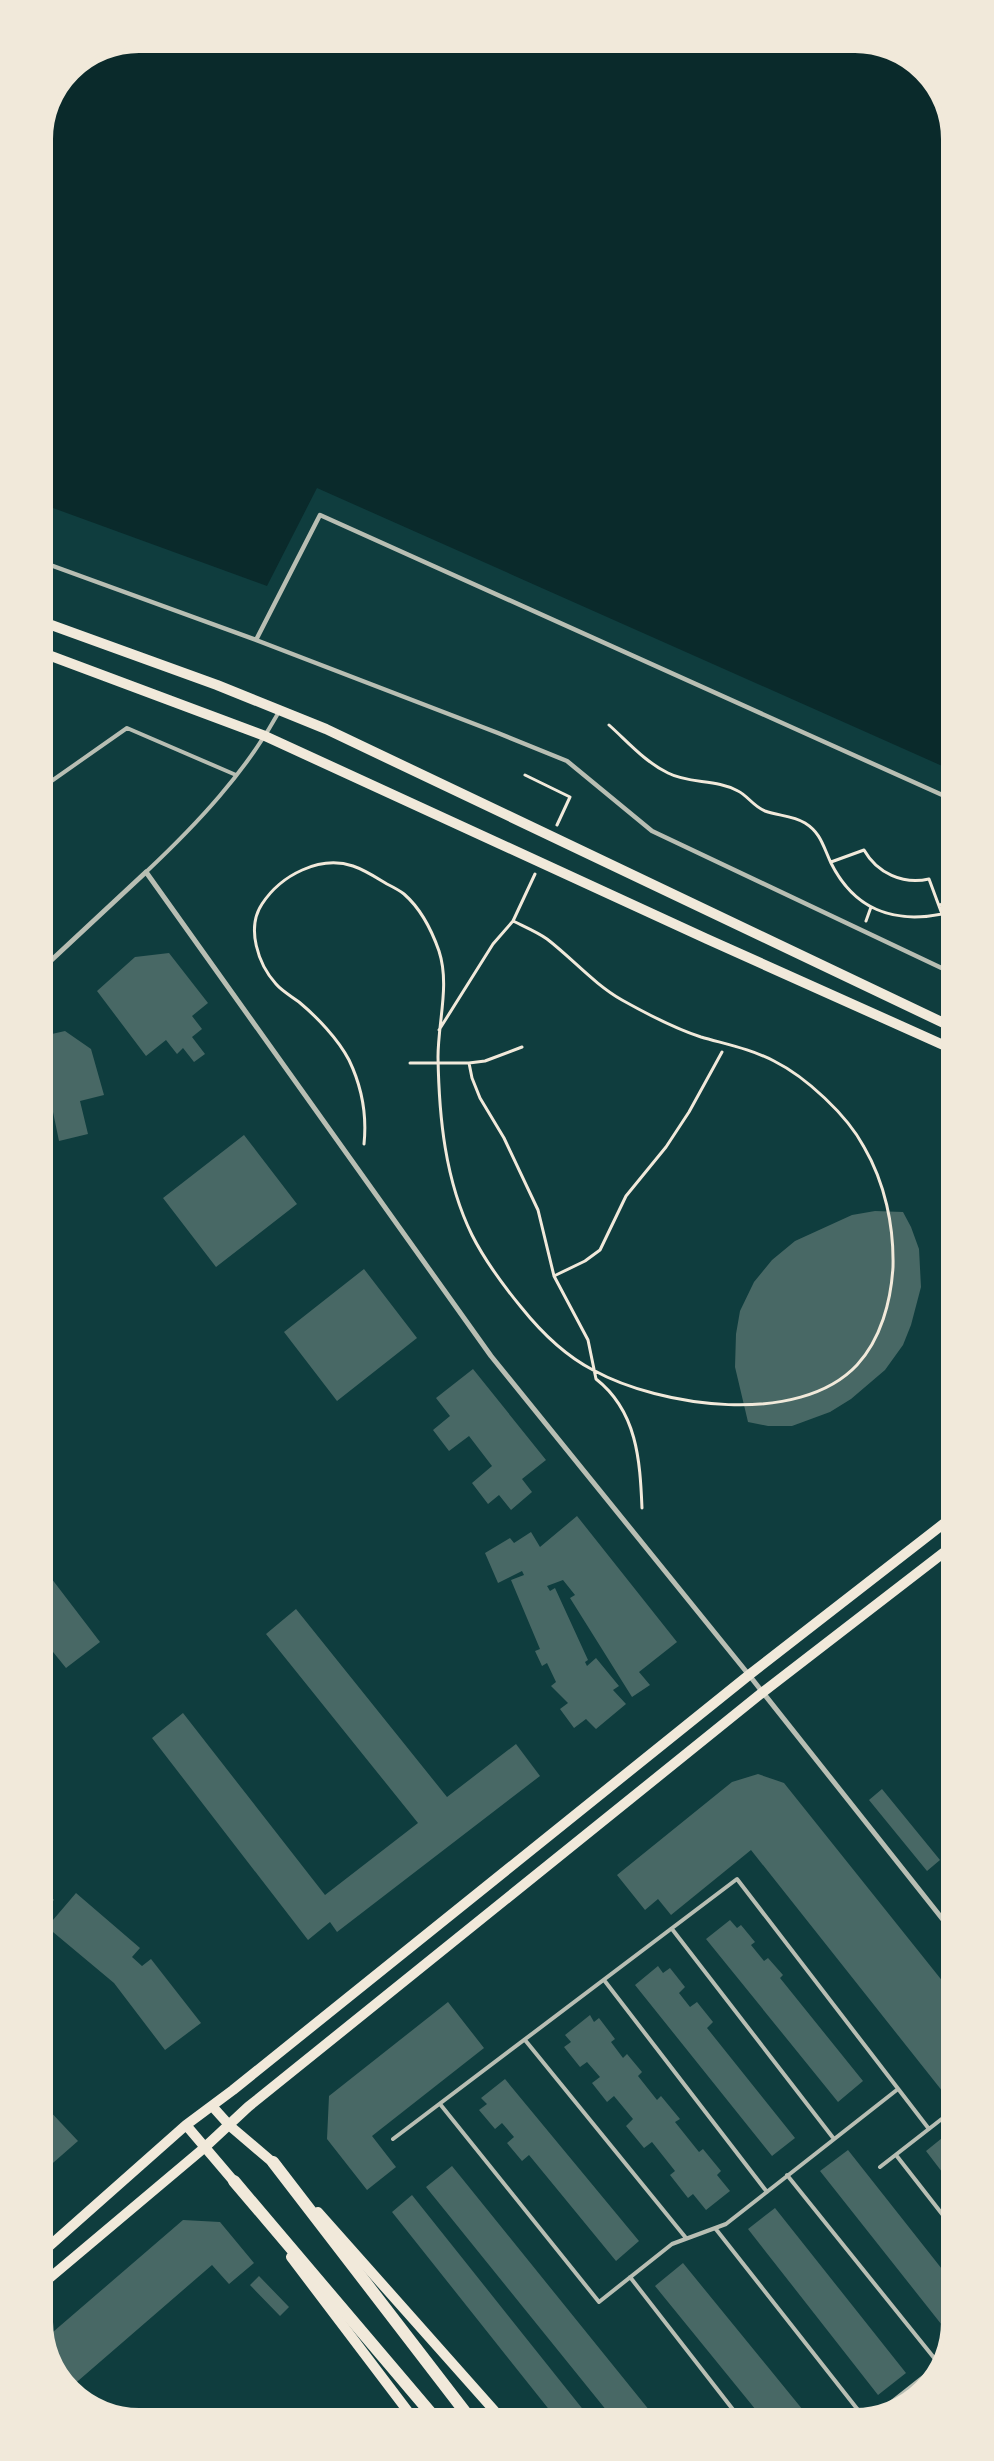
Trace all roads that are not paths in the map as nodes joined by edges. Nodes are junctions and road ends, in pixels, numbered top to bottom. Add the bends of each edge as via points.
1 (50, 565) edge
2 (50, 625) edge
3 (256, 640) junction
4 (50, 656) edge
5 (280, 710) junction
6 (265, 736) junction
7 (236, 775) junction
8 (50, 782) edge
9 (944, 796) edge
10 (146, 872) junction
11 (50, 961) edge
12 (944, 969) edge
13 (944, 1023) edge
14 (944, 1045) edge
15 (944, 1523) edge
16 (944, 1552) edge
17 (749, 1674) junction
18 (763, 1692) junction
19 (944, 1921) edge
20 (672, 1929) junction
21 (604, 1980) junction
22 (525, 2040) junction
23 (898, 2088) junction
24 (440, 2104) junction
25 (212, 2106) junction
26 (944, 2118) edge
27 (186, 2126) junction
28 (230, 2126) junction
29 (929, 2129) junction
30 (834, 2139) junction
31 (393, 2140) dead end
32 (204, 2148) junction
33 (896, 2155) junction
34 (273, 2162) junction
35 (880, 2168) dead end
36 (787, 2175) junction
37 (234, 2181) junction
38 (767, 2192) junction
39 (944, 2218) edge
40 (715, 2228) junction
41 (686, 2238) junction
42 (50, 2245) edge
43 (630, 2277) junction
44 (50, 2278) edge
45 (935, 2361) edge
46 (927, 2374) edge
47 (891, 2403) edge
48 (407, 2411) edge
49 (429, 2411) edge
50 (465, 2411) edge
51 (495, 2411) edge
52 (734, 2411) edge
53 (859, 2411) edge

1 - 3 street
2 - 5 main road
3 - 9 street via 320,515
3 - 12 street via 567,761 652,831
4 - 6 main road
5 - 6 lane
5 - 13 main road
6 - 7 lane
6 - 14 main road
7 - 8 lane via 127,728
7 - 10 lane via 193,828
10 - 11 street
10 - 17 street via 492,1356
15 - 17 main road
16 - 18 main road
17 - 18 street
17 - 25 main road
18 - 19 street
18 - 28 main road via 256,2101
20 - 21 lane
20 - 23 lane via 737,1879
20 - 30 lane
21 - 22 lane
21 - 38 lane
22 - 24 lane
22 - 41 lane
23 - 29 lane
23 - 30 lane
24 - 31 lane
24 - 43 lane via 599,2302
25 - 27 main road
25 - 28 main road
26 - 29 lane
27 - 32 main road
27 - 42 main road
28 - 32 main road
28 - 34 main road
29 - 33 lane
30 - 36 lane
32 - 37 main road
32 - 44 main road
33 - 35 lane
33 - 39 lane
34 - 50 main road
34 - 51 main road
36 - 38 lane
36 - 45 lane
37 - 48 main road
37 - 49 main road
38 - 40 lane via 726,2224
40 - 41 lane
40 - 53 lane
41 - 43 lane via 672,2244
43 - 52 lane
46 - 47 street

